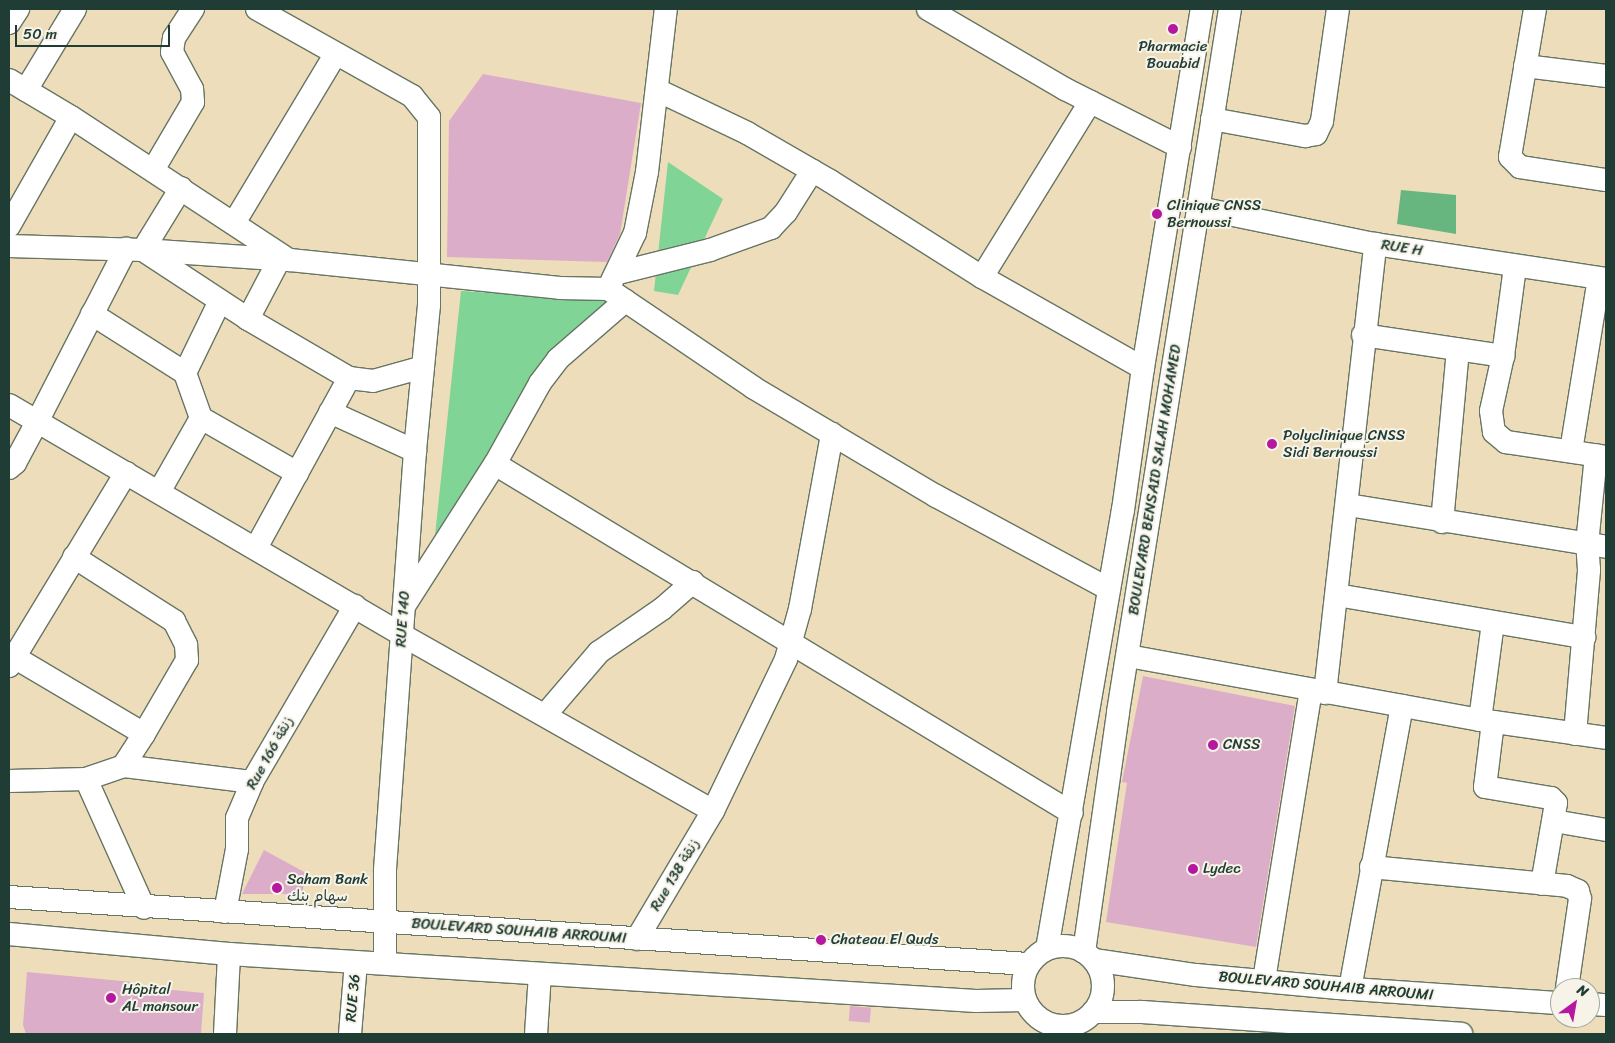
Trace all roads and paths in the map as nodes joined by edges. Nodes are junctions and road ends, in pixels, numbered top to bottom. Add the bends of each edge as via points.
1 (18, 9) edge
2 (74, 9) edge
3 (193, 9) edge
4 (257, 9) edge
5 (666, 9) edge
6 (928, 9) edge
7 (1202, 9) edge
8 (1230, 9) edge
9 (1338, 9) edge
10 (1535, 9) edge
11 (9, 23) edge
12 (335, 54) junction
13 (1525, 66) junction
14 (1606, 76) edge
15 (17, 85) edge
16 (657, 90) junction
17 (1090, 102) junction
18 (71, 116) junction
19 (1212, 119) junction
20 (1180, 147) junction
21 (153, 170) junction
22 (812, 171) junction
23 (1606, 180) edge
24 (181, 188) junction
25 (1198, 208) junction
26 (234, 223) junction
27 (9, 226) edge
28 (1374, 244) junction
29 (9, 246) edge
30 (135, 250) junction
31 (285, 260) junction
32 (1515, 267) junction
33 (430, 275) junction
34 (982, 277) junction
35 (1602, 279) edge
36 (617, 287) junction
37 (220, 301) junction
38 (92, 314) junction
39 (248, 319) junction
40 (1363, 335) junction
41 (1458, 350) junction
42 (1502, 356) junction
43 (423, 367) junction
44 (1143, 368) junction
45 (185, 373) junction
46 (349, 378) junction
47 (9, 405) edge
48 (330, 412) junction
49 (201, 418) junction
50 (37, 422) junction
51 (832, 434) junction
52 (415, 451) junction
53 (1570, 451) junction
54 (1601, 456) edge
55 (495, 464) junction
56 (9, 468) edge
57 (126, 473) junction
58 (297, 473) junction
59 (159, 492) junction
60 (1348, 505) junction
61 (1442, 522) junction
62 (1596, 546) edge
63 (256, 548) junction
64 (74, 557) junction
65 (693, 582) junction
66 (1109, 589) junction
67 (1337, 595) junction
68 (355, 606) junction
69 (404, 606) junction
70 (1493, 623) junction
71 (17, 631) edge
72 (402, 635) junction
73 (1584, 637) junction
74 (792, 641) junction
75 (1128, 656) junction
76 (11, 662) edge
77 (1318, 692) junction
78 (1402, 706) junction
79 (545, 715) junction
80 (1486, 721) junction
81 (144, 734) junction
82 (1574, 734) junction
83 (1606, 738) edge
84 (123, 766) junction
85 (86, 779) junction
86 (9, 781) edge
87 (252, 782) junction
88 (713, 811) junction
89 (1072, 813) junction
90 (1554, 821) junction
91 (1606, 830) edge
92 (1371, 867) junction
93 (1542, 884) junction
94 (9, 897) edge
95 (144, 908) junction
96 (225, 912) junction
97 (384, 922) junction
98 (9, 934) edge
99 (637, 939) junction
100 (1047, 949) junction
101 (229, 954) junction
102 (1089, 956) junction
103 (356, 962) junction
104 (385, 963) junction
105 (1029, 964) junction
106 (540, 974) junction
107 (1568, 978) edge
108 (1264, 980) junction
109 (1350, 989) junction
110 (1550, 1002) edge
111 (1093, 1012) junction
112 (1032, 1017) edge
113 (1069, 1030) edge
114 (225, 1034) edge
115 (350, 1034) edge
116 (536, 1034) edge
117 (1461, 1034) edge

1 - 11 street
2 - 15 street
3 - 21 street via 174,38 172,52 192,89 193,102
4 - 12 street, RUE 140
5 - 16 street
6 - 17 street
7 - 20 street, BOULEVARD BENSAID SALAH MOHAMED
8 - 19 street, BOULEVARD BENSAID SALAH MOHAMED
9 - 19 street via 1322,120 1316,134 1305,136
10 - 13 street
12 - 26 street
12 - 33 street, RUE 140 via 412,96 426,110 430,139
13 - 14 street
13 - 23 street via 1510,154 1512,160 1520,167
15 - 18 street
16 - 22 street via 718,117
16 - 36 street via 648,172 635,234
17 - 20 street
17 - 34 street
18 - 21 street
18 - 27 street
19 - 25 street, BOULEVARD BENSAID SALAH MOHAMED
20 - 44 street, BOULEVARD BENSAID SALAH MOHAMED
21 - 24 street
22 - 34 street
22 - 36 street via 772,228 674,260
24 - 26 street
24 - 30 street
25 - 28 street, RUE H
25 - 75 street, BOULEVARD BENSAID SALAH MOHAMED
26 - 31 street
28 - 32 street, RUE H
28 - 40 street
29 - 30 street
30 - 31 street
30 - 37 street
30 - 38 street
31 - 33 street
31 - 39 street
32 - 35 street, RUE H
32 - 42 street
33 - 36 street via 560,288
33 - 43 street, RUE 140
34 - 44 street
35 - 53 street
36 - 51 street via 710,360
36 - 55 street via 540,383
37 - 39 street
37 - 45 street
38 - 45 street
38 - 50 street
39 - 46 street
40 - 41 street
40 - 60 street
41 - 42 street
41 - 61 street
42 - 53 street via 1490,423 1496,436 1506,442
43 - 46 street via 373,381
43 - 52 street, RUE 140
44 - 66 street, BOULEVARD BENSAID SALAH MOHAMED
45 - 49 street
46 - 48 street
47 - 50 street
48 - 52 street
48 - 58 street
49 - 58 street
49 - 59 street
50 - 56 street via 15,463
50 - 57 street
51 - 66 street via 936,496
51 - 74 street, Rue 138 زنقة
52 - 69 street, RUE 140
53 - 54 street
54 - 62 street
55 - 65 street
55 - 69 street
57 - 59 street
57 - 64 street
58 - 63 street
59 - 63 street
60 - 61 street
60 - 67 street
61 - 62 street
62 - 73 street via 1589,570
63 - 68 street
64 - 71 street
64 - 81 street via 174,621 186,645 187,660
65 - 74 street
65 - 79 street via 662,610 599,652
66 - 89 street, BOULEVARD BENSAID SALAH MOHAMED
67 - 70 street
67 - 77 street
68 - 72 street
68 - 87 street, Rue 166 زنقة
69 - 72 street, RUE 140
70 - 73 street
70 - 80 street
71 - 76 street
72 - 79 street
72 - 97 street, RUE 140
73 - 82 street
74 - 88 street, Rue 138 زنقة via 777,682
74 - 89 street
75 - 77 street
75 - 102 street, BOULEVARD BENSAID SALAH MOHAMED
76 - 81 street
77 - 78 street
77 - 108 street
78 - 80 street
78 - 92 street
79 - 88 street
80 - 82 street
80 - 90 street via 1485,787 1551,798 1556,803
81 - 84 street
82 - 83 street
84 - 85 street
84 - 87 street
85 - 86 street
85 - 95 street
87 - 96 street, Rue 166 زنقة via 237,818 237,849
88 - 99 street, Rue 138 زنقة
89 - 100 street, BOULEVARD BENSAID SALAH MOHAMED
90 - 91 street
90 - 93 street
92 - 93 street
92 - 109 street
93 - 107 street via 1578,891 1580,899
94 - 95 street, BOULEVARD SOUHAIB ARROUMI
95 - 96 street, BOULEVARD SOUHAIB ARROUMI
96 - 97 street, BOULEVARD SOUHAIB ARROUMI
97 - 99 street, BOULEVARD SOUHAIB ARROUMI
97 - 104 street, RUE 140
98 - 101 street
99 - 105 street, BOULEVARD SOUHAIB ARROUMI
100 - 102 street via 1066,946
100 - 105 street
101 - 103 street
101 - 114 street
102 - 108 street, BOULEVARD SOUHAIB ARROUMI via 1196,975
102 - 111 street via 1103,987
103 - 104 street
103 - 115 street, RUE 36
104 - 106 street
105 - 112 street via 1023,981
106 - 112 street via 976,1001
106 - 116 street
108 - 109 street, BOULEVARD SOUHAIB ARROUMI
109 - 110 street, BOULEVARD SOUHAIB ARROUMI
111 - 113 street
111 - 117 street via 1142,1012
112 - 113 street

